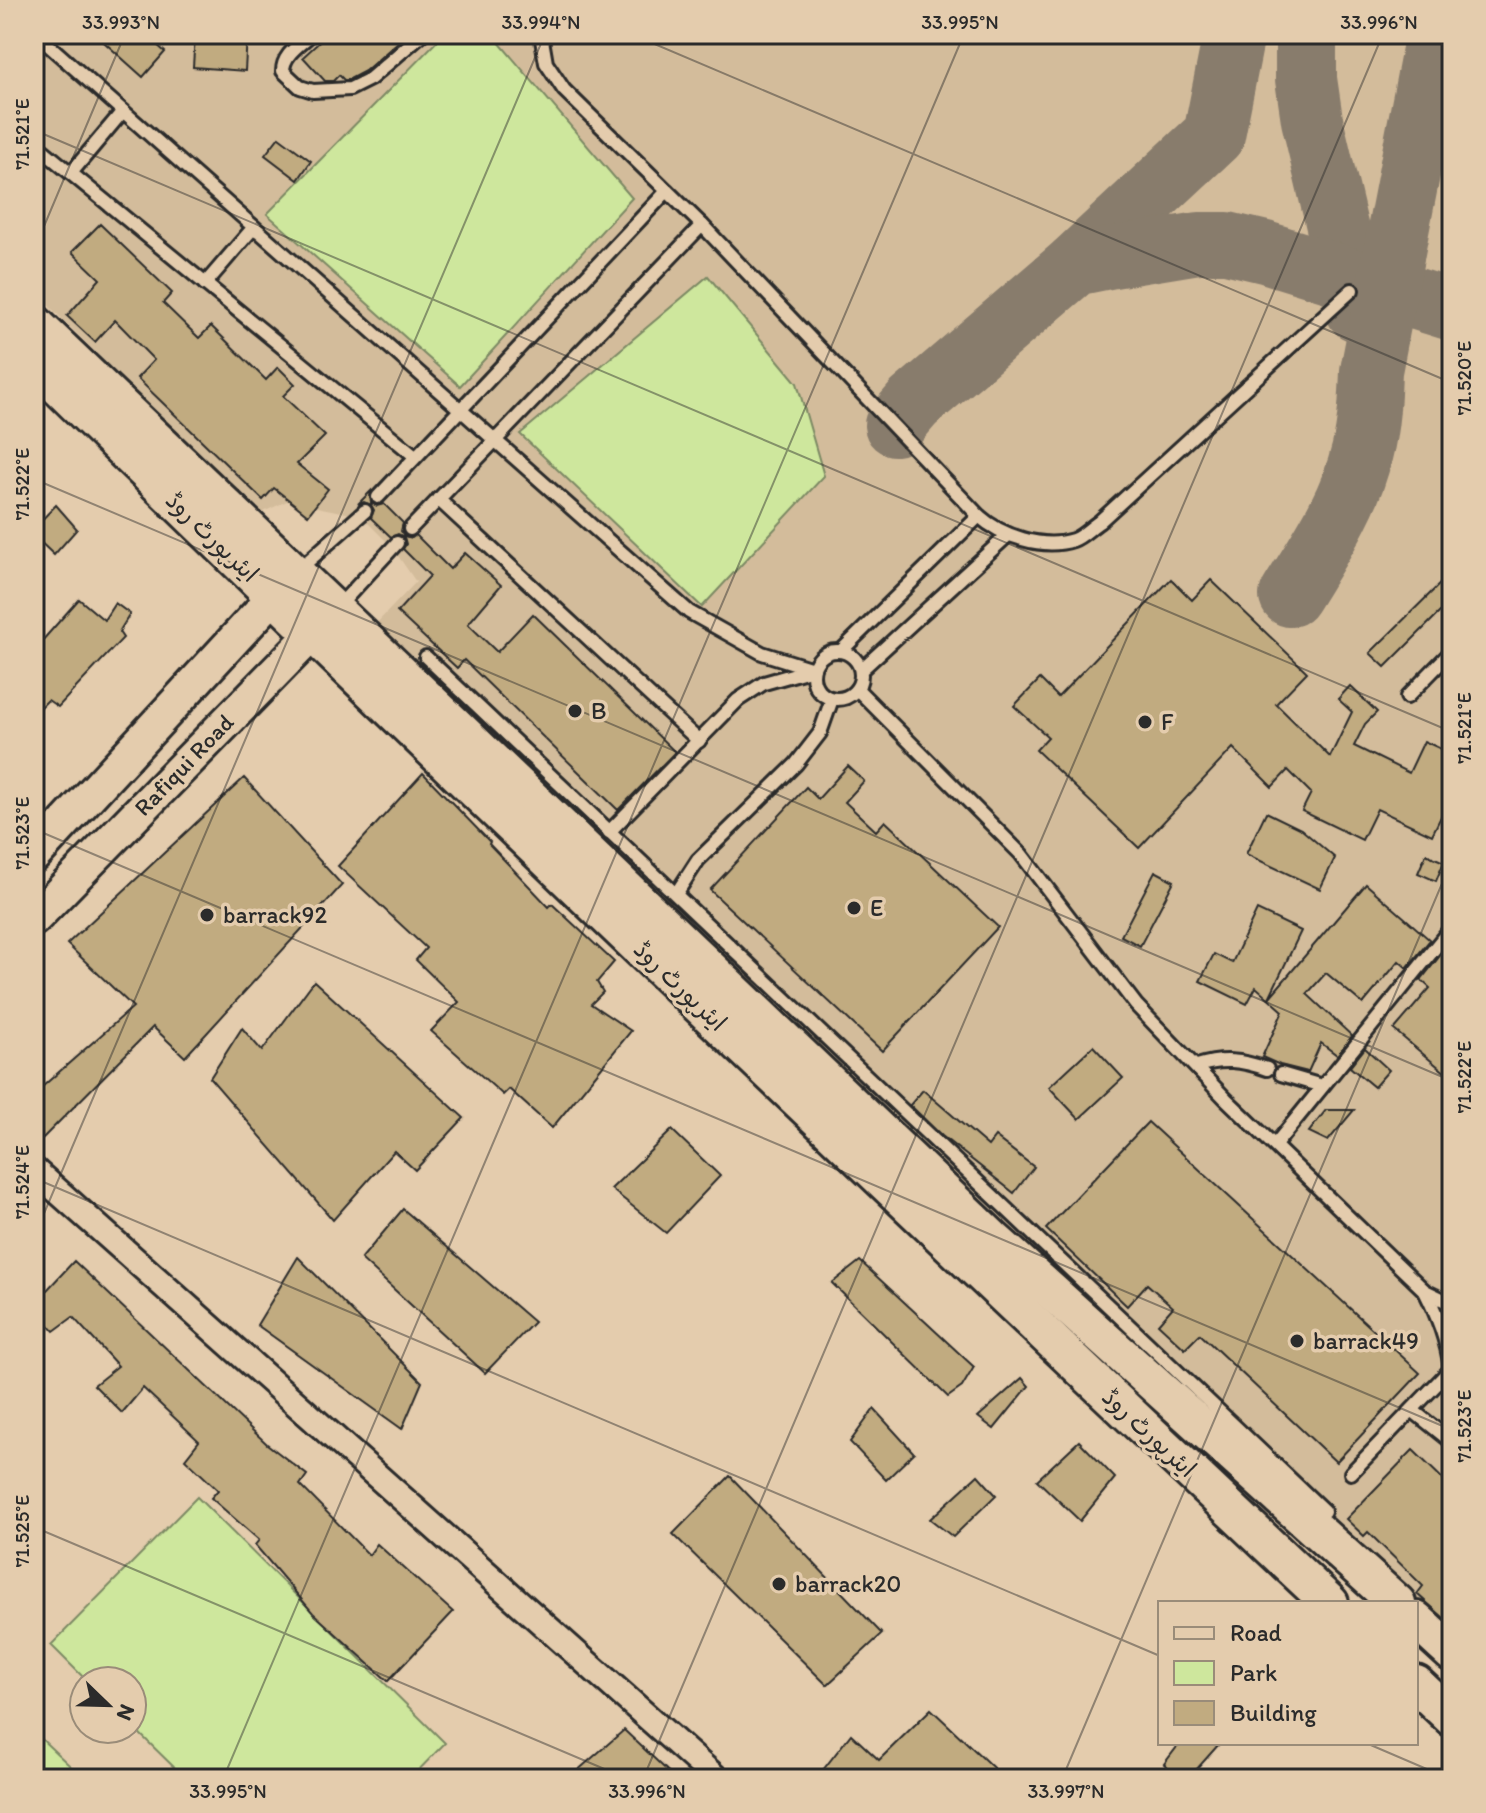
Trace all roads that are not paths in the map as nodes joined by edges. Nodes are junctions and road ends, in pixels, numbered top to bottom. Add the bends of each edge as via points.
1 (36, 34) edge
2 (311, 34) edge
3 (422, 34) edge
4 (541, 34) edge
5 (123, 111) junction
6 (34, 143) edge
7 (71, 173) junction
8 (667, 191) junction
9 (702, 225) junction
10 (254, 227) junction
11 (205, 284) junction
12 (1352, 290) dead end
13 (34, 323) edge
14 (34, 363) edge
15 (460, 409) junction
16 (494, 439) junction
17 (415, 456) junction
18 (378, 497) dead end
19 (438, 499) junction
20 (365, 511) dead end
21 (979, 516) junction
22 (410, 529) dead end
23 (1008, 535) junction
24 (397, 543) dead end
25 (284, 585) junction
26 (323, 622) junction
27 (842, 650) junction
28 (1452, 651) edge
29 (426, 657) dead end
30 (813, 669) junction
31 (861, 670) junction
32 (857, 689) junction
33 (1407, 697) dead end
34 (832, 699) junction
35 (699, 741) junction
36 (609, 832) junction
37 (34, 856) edge
38 (676, 894) junction
39 (34, 919) edge
40 (1452, 927) edge
41 (1197, 1066) junction
42 (1267, 1069) dead end
43 (1281, 1074) dead end
44 (1322, 1086) junction
45 (1275, 1145) junction
46 (34, 1170) edge
47 (1425, 1291) junction
48 (1452, 1304) edge
49 (1451, 1369) edge
50 (1412, 1410) junction
51 (1452, 1442) edge
52 (1351, 1473) dead end
53 (1324, 1511) dead end
54 (1328, 1601) edge
55 (1395, 1601) edge
56 (1418, 1622) edge
57 (1452, 1653) edge
58 (1418, 1686) edge
59 (1452, 1718) edge
60 (717, 1779) edge

1 - 5 lane
2 - 3 lane via 285,58 283,71 313,91 350,89 370,79
4 - 8 lane via 546,63 564,90
5 - 7 lane
5 - 10 lane
6 - 7 lane
7 - 11 lane
8 - 9 lane
8 - 15 lane
9 - 16 lane
9 - 21 lane
10 - 11 lane
10 - 15 lane
11 - 17 lane
12 - 23 lane via 1074,540
13 - 25 main road
14 - 25 main road, ایئرپورٹ روڈ
15 - 16 lane
15 - 17 lane
16 - 19 lane
16 - 30 lane via 689,612 762,653
17 - 18 lane
19 - 22 lane
19 - 35 lane
20 - 25 lane
21 - 23 lane
21 - 27 lane
23 - 31 lane
24 - 26 lane
25 - 26 main road
25 - 37 street, Rafiqui Road
26 - 39 street, Rafiqui Road
26 - 54 main road, ایئرپورٹ روڈ via 965,1260
26 - 55 main road
27 - 30 lane via 824,654
27 - 31 lane
28 - 33 lane
29 - 36 lane
30 - 34 lane via 816,688
30 - 35 lane via 764,683 738,700
31 - 32 lane
32 - 34 lane
32 - 41 lane via 1021,854 1136,1005
34 - 38 lane via 820,733 796,764 698,860
35 - 36 lane
36 - 38 lane
38 - 53 lane
40 - 44 lane
41 - 42 lane via 1233,1059
41 - 45 lane
43 - 44 lane
44 - 45 lane
45 - 47 lane
46 - 60 street
47 - 48 lane
47 - 49 lane via 1441,1322
49 - 50 lane
50 - 51 lane
50 - 52 lane
56 - 57 main road
58 - 59 main road

